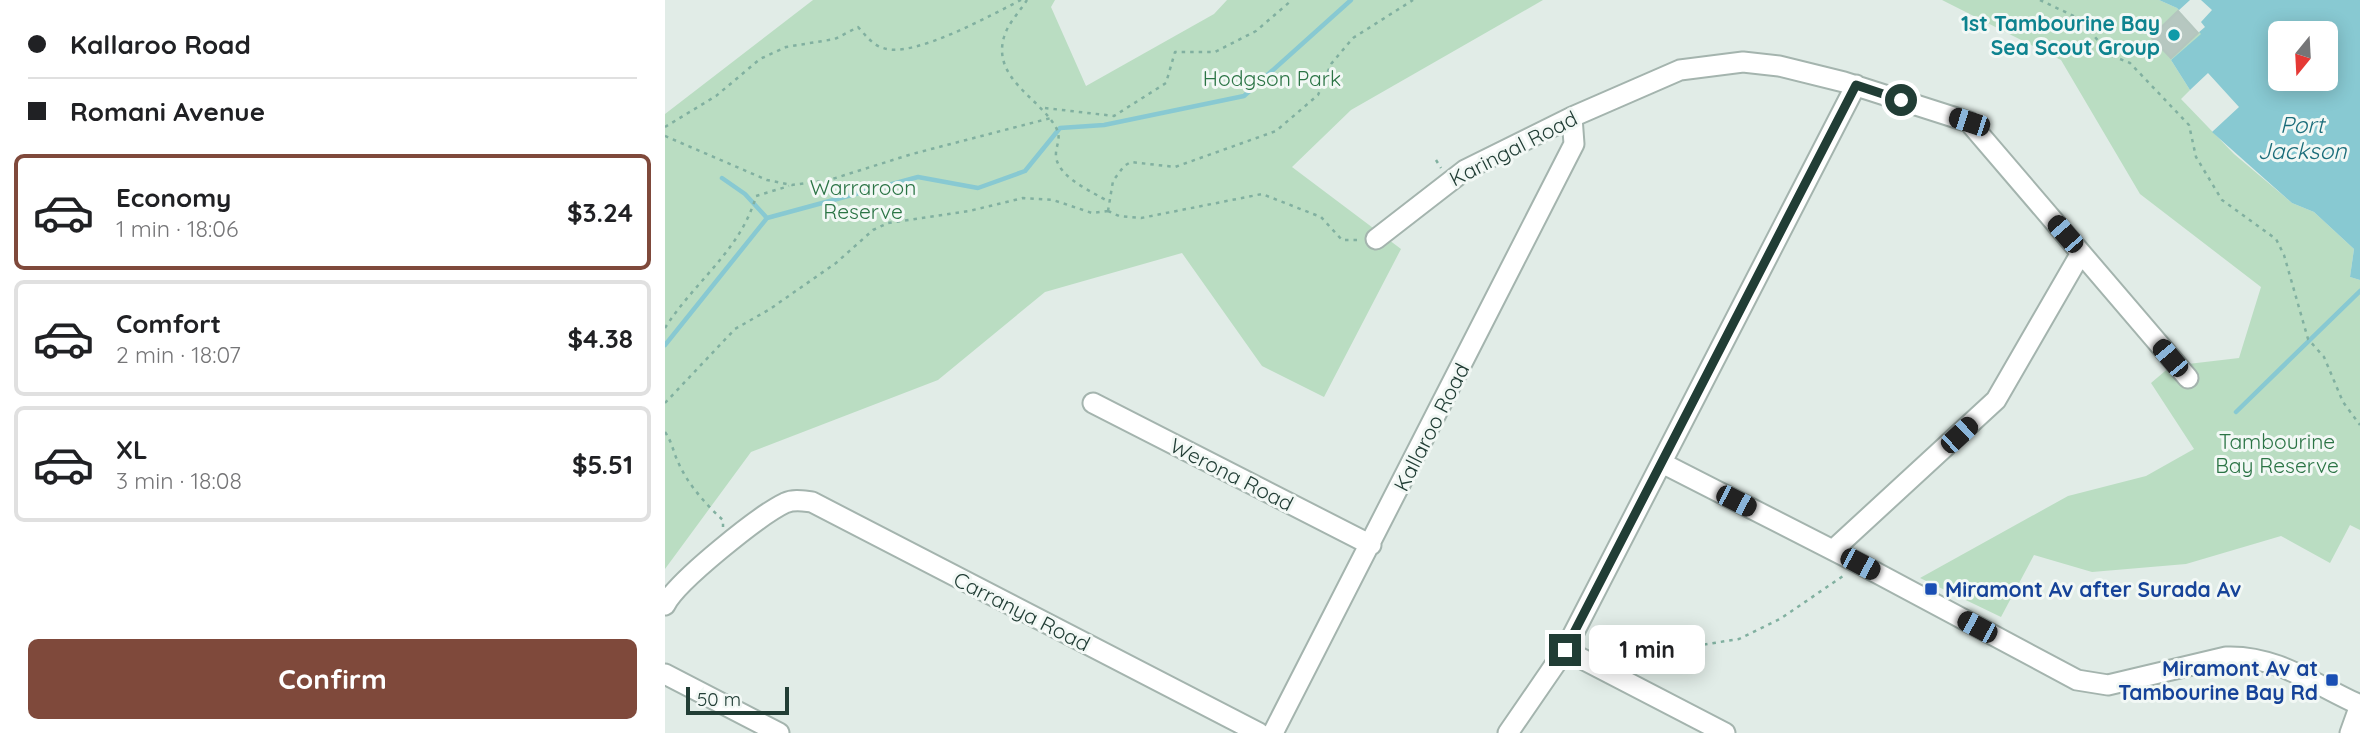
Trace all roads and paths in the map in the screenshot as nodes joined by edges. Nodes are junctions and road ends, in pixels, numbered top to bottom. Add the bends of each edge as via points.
1 (1021, 0) edge
2 (1027, 0) edge
3 (1292, 0) edge
4 (1413, 0) edge
5 (2040, 0) edge
6 (1856, 85) junction
7 (1045, 108) junction
8 (1579, 114) junction
9 (1051, 119) junction
10 (665, 127) edge
11 (665, 136) edge
12 (792, 185) junction
13 (1109, 202) junction
14 (1108, 211) junction
15 (1376, 239) joint
16 (2081, 253) junction
17 (665, 328) edge
18 (2188, 379) dead end
19 (665, 403) edge
20 (1093, 403) dead end
21 (2360, 425) edge
22 (665, 432) edge
23 (1663, 463) junction
24 (1371, 545) junction
25 (722, 548) junction
26 (1833, 550) junction
27 (1860, 564) junction
28 (665, 605) edge
29 (1565, 650) junction
30 (1610, 673) junction
31 (665, 674) edge
32 (2360, 705) edge
33 (779, 733) edge
34 (1259, 733) edge
35 (1273, 733) edge
36 (1508, 733) edge
37 (1725, 733) edge
38 (2350, 733) edge

1 - 10 path via 927,44 903,49 885,49 858,27 835,39 786,47 760,59 716,96
2 - 7 path via 1004,37 1004,62 1015,85
3 - 7 path via 1256,31 1215,52 1175,52 1166,83 1114,116
4 - 13 path via 1353,38 1331,65 1318,95 1276,131 1175,167 1131,162 1113,181
5 - 21 path via 2080,19 2110,55 2130,63 2189,125 2196,157 2210,185 2280,246 2308,339 2324,357 2343,402
6 - 8 street via 1764,63 1702,65 1680,69
6 - 16 street via 1969,122
6 - 23 street
7 - 9 path
8 - 15 street, Karingal Road via 1449,179
8 - 24 street, Kallaroo Road via 1574,144
9 - 12 path via 829,180
9 - 13 path via 1059,132 1056,157 1066,173
11 - 12 path via 767,180
12 - 17 path via 756,196 735,243
13 - 14 path
14 - 15 path via 1141,218 1262,194 1321,217 1342,240
14 - 19 path via 1092,213 1053,200 1023,198 888,222 836,263 736,329
16 - 18 street
16 - 26 street via 1996,400
20 - 24 street, Werona Road
22 - 25 path via 678,461 709,508 723,520
23 - 26 street
23 - 29 street
24 - 35 street, Kallaroo Road
25 - 28 street
25 - 34 street, Carranya Road via 783,504 812,502
26 - 27 street
27 - 30 path via 1780,619 1739,639 1625,657
27 - 32 street via 2077,680 2108,685 2243,656 2289,669
29 - 30 street
29 - 36 street
30 - 37 street
31 - 33 street
32 - 38 street

